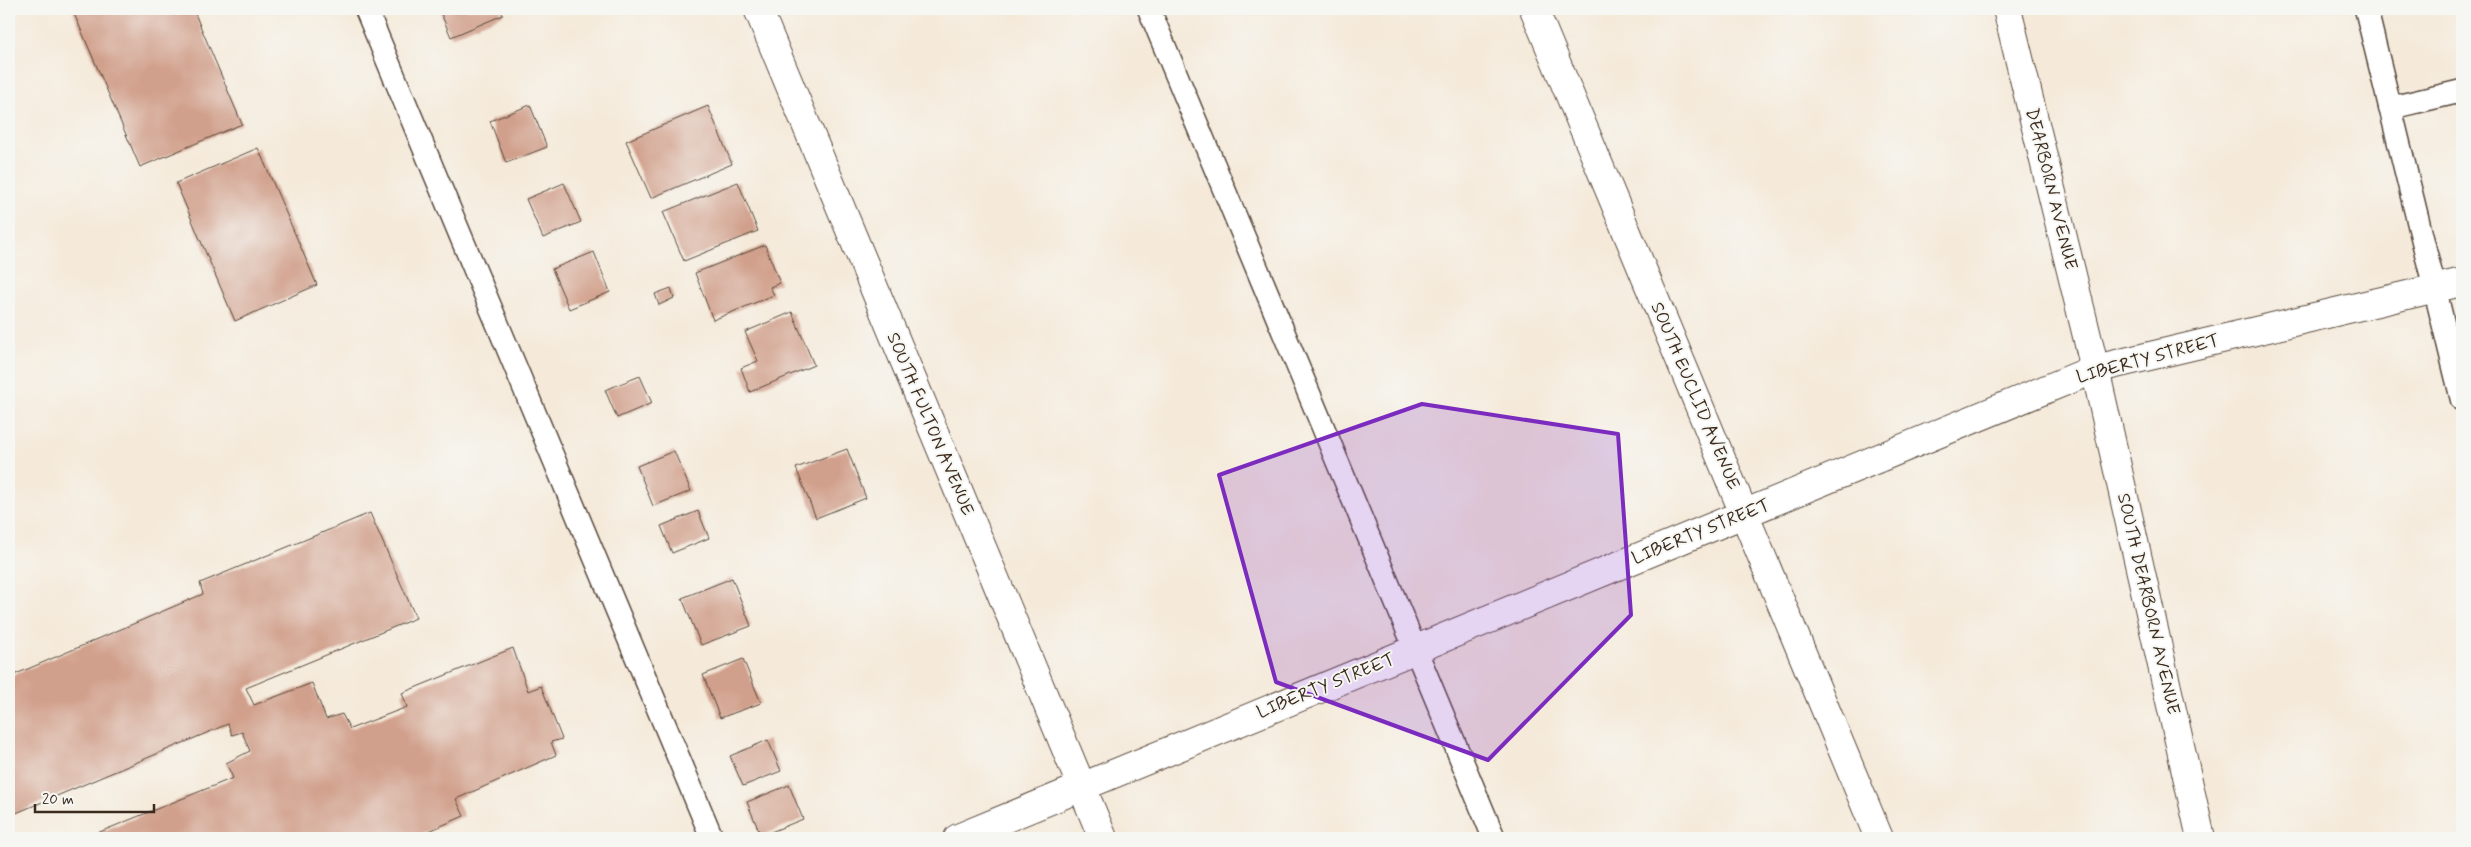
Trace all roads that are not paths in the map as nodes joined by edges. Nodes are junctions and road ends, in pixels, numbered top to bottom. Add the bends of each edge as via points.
1 (366, 9) edge
2 (758, 9) edge
3 (1149, 9) edge
4 (1534, 9) edge
5 (2008, 9) edge
6 (2366, 9) edge
7 (2462, 92) edge
8 (2390, 108) junction
9 (2462, 282) edge
10 (2435, 289) junction
11 (2095, 369) junction
12 (2462, 400) edge
13 (1744, 514) junction
14 (1415, 650) junction
15 (1082, 787) junction
16 (712, 838) edge
17 (958, 838) edge
18 (1103, 838) edge
19 (1494, 838) edge
20 (1879, 838) edge
21 (2201, 838) edge

1 - 16 lane
2 - 15 street, SOUTH FULTON AVENUE
3 - 14 lane
4 - 13 street, SOUTH EUCLID AVENUE
5 - 11 street, DEARBORN AVENUE
6 - 8 lane
7 - 8 lane
8 - 10 lane
9 - 10 street, LIBERTY STREET
10 - 11 street, LIBERTY STREET
10 - 12 lane
11 - 13 street, LIBERTY STREET
11 - 21 street, SOUTH DEARBORN AVENUE
13 - 14 street, LIBERTY STREET
13 - 20 street, SOUTH EUCLID AVENUE
14 - 15 street, LIBERTY STREET
14 - 19 lane
15 - 17 street, LIBERTY STREET
15 - 18 street, SOUTH FULTON AVENUE

